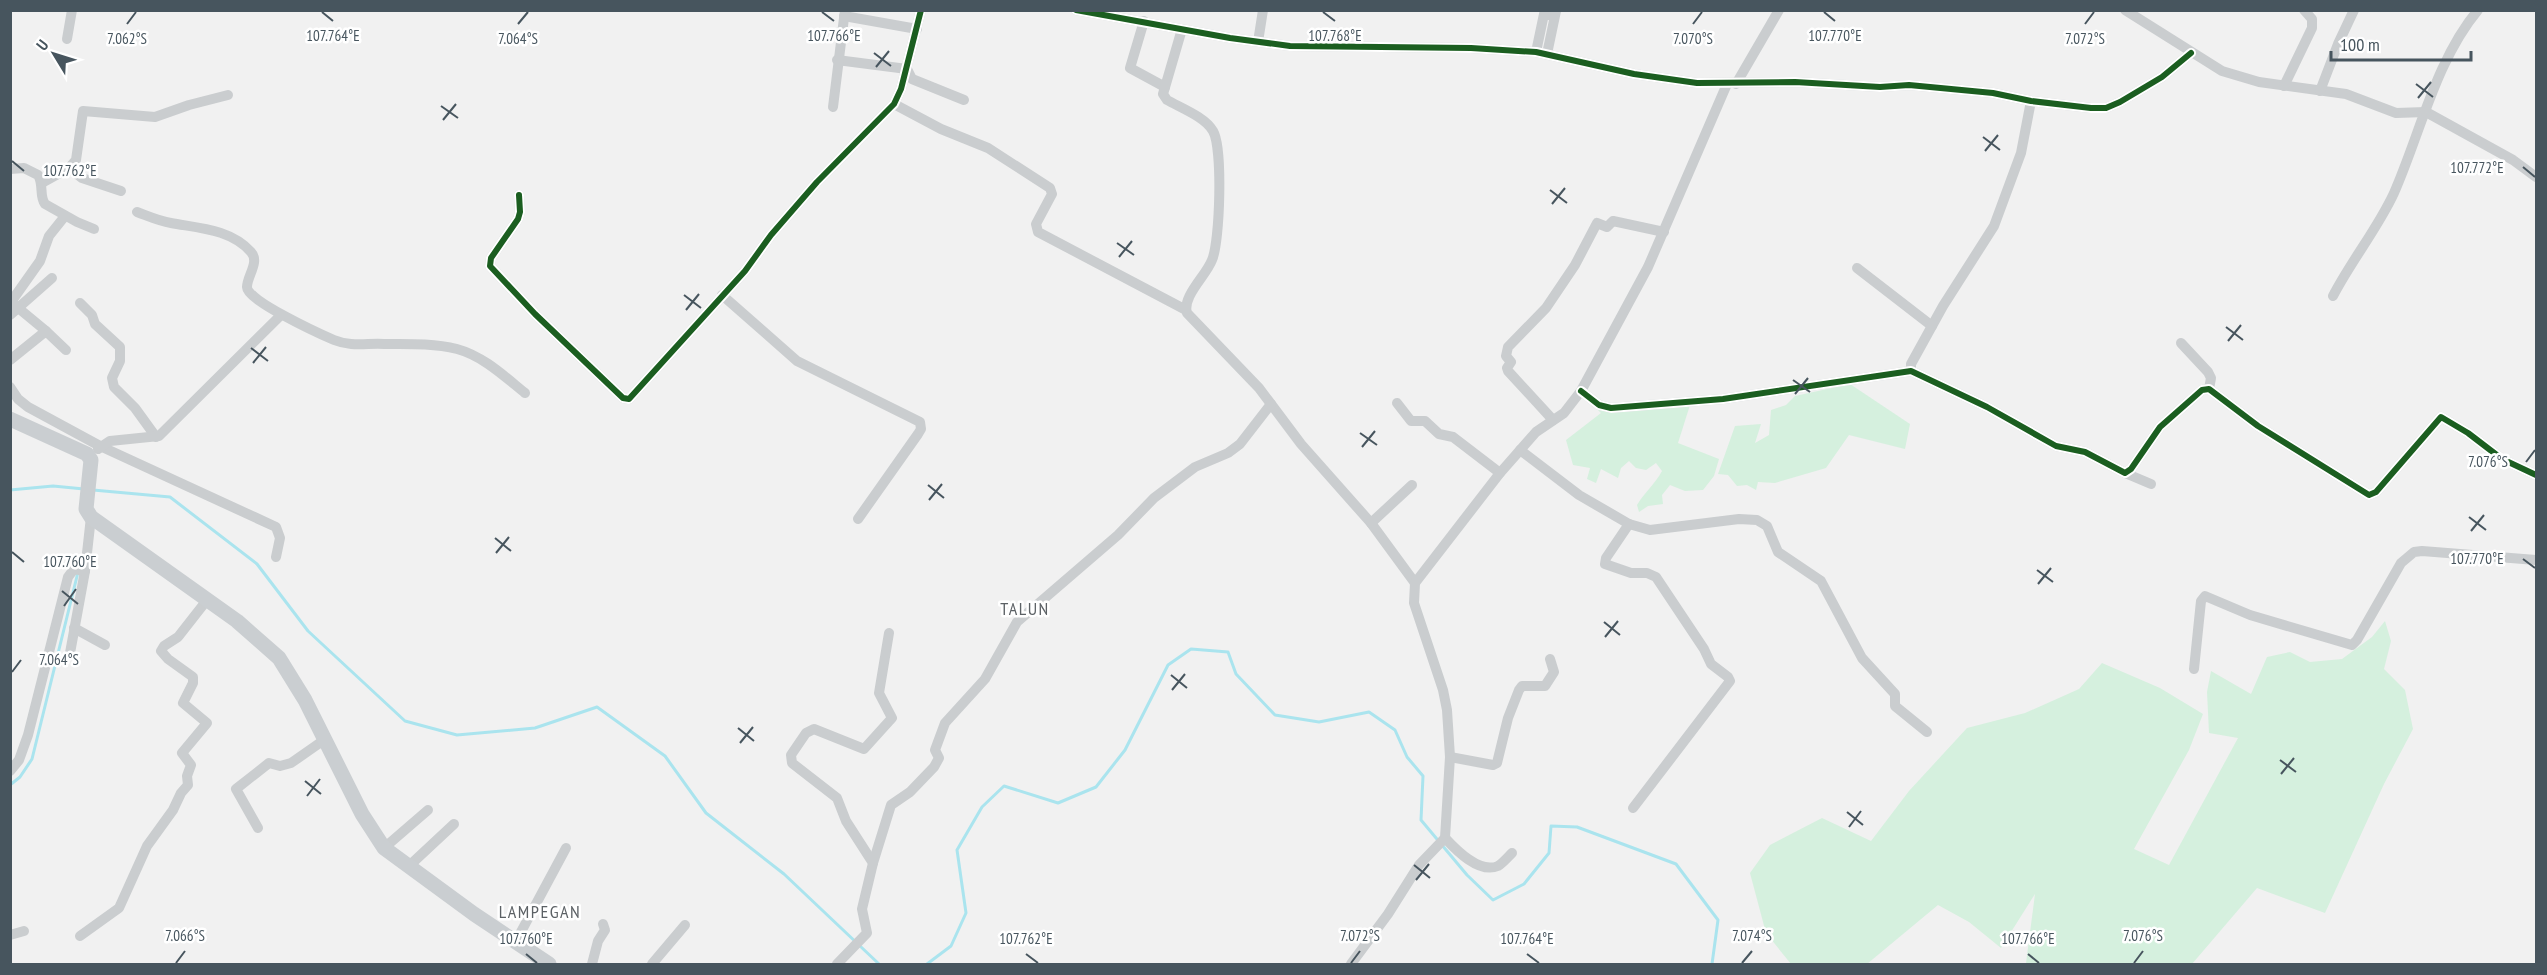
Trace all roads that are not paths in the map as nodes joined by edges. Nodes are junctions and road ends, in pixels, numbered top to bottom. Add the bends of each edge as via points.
1 (72, 10) edge
2 (921, 10) edge
3 (1076, 10) edge
4 (1263, 10) edge
5 (1779, 10) edge
6 (2125, 10) edge
7 (2304, 10) edge
8 (2354, 10) edge
9 (2478, 10) edge
10 (844, 13) edge
11 (1555, 13) edge
12 (1144, 21) junction
13 (917, 29) junction
14 (1182, 29) junction
15 (67, 39) dead end
16 (1258, 42) junction
17 (1541, 53) junction
18 (2192, 53) junction
19 (837, 60) junction
20 (907, 69) junction
21 (1732, 84) junction
22 (2284, 86) junction
23 (1165, 87) junction
24 (2320, 91) junction
25 (228, 95) dead end
26 (964, 100) dead end
27 (2031, 101) junction
28 (894, 104) junction
29 (833, 107) dead end
30 (2426, 112) junction
31 (69, 168) junction
32 (10, 169) edge
33 (2536, 177) edge
34 (42, 183) junction
35 (121, 191) dead end
36 (519, 195) dead end
37 (136, 212) dead end
38 (65, 216) junction
39 (94, 229) dead end
40 (1664, 232) junction
41 (1857, 268) dead end
42 (52, 278) dead end
43 (722, 295) junction
44 (2333, 296) dead end
45 (80, 303) dead end
46 (1186, 310) junction
47 (15, 312) edge
48 (281, 315) junction
49 (1932, 326) junction
50 (46, 331) junction
51 (2181, 343) dead end
52 (66, 350) dead end
53 (10, 360) edge
54 (1911, 371) junction
55 (10, 387) edge
56 (2209, 389) junction
57 (1581, 391) junction
58 (525, 393) dead end
59 (14, 402) edge
60 (1271, 404) junction
61 (1397, 404) dead end
62 (10, 420) edge
63 (1553, 420) junction
64 (156, 437) junction
65 (100, 446) junction
66 (1520, 450) junction
67 (91, 462) junction
68 (1500, 473) junction
69 (2125, 473) junction
70 (2536, 475) edge
71 (2151, 484) dead end
72 (1412, 485) dead end
73 (88, 513) junction
74 (858, 519) dead end
75 (1371, 523) junction
76 (1629, 524) junction
77 (276, 557) dead end
78 (2536, 560) edge
79 (80, 570) junction
80 (1414, 583) junction
81 (207, 600) junction
82 (74, 628) junction
83 (889, 633) dead end
84 (105, 645) dead end
85 (70, 653) dead end
86 (1550, 659) dead end
87 (2194, 669) dead end
88 (1927, 732) dead end
89 (324, 740) junction
90 (1450, 757) junction
91 (10, 771) edge
92 (1633, 808) dead end
93 (428, 810) dead end
94 (454, 824) dead end
95 (258, 828) dead end
96 (1444, 840) junction
97 (384, 848) junction
98 (566, 848) dead end
99 (1512, 853) dead end
100 (873, 863) junction
101 (409, 866) junction
102 (603, 924) dead end
103 (685, 925) dead end
104 (24, 931) dead end
105 (10, 934) edge
106 (80, 936) dead end
107 (515, 943) junction
108 (549, 964) edge
109 (592, 964) edge
110 (652, 964) edge
111 (837, 964) edge
112 (1351, 964) edge

1 - 15 street
2 - 13 street
3 - 12 street
4 - 16 street
5 - 21 street
6 - 18 street
7 - 22 street via 2312,19 2312,28
8 - 24 street
9 - 30 street via 2461,32
10 - 13 street
10 - 19 street
11 - 17 street via 1544,14
12 - 14 street
12 - 23 street via 1130,69
13 - 20 street
14 - 16 street
14 - 23 street
16 - 17 street
17 - 21 street via 1656,78
18 - 22 street via 2222,71
18 - 27 street via 2162,77 2106,108
19 - 20 street
19 - 29 street
20 - 26 street via 912,78
20 - 28 street
21 - 27 street via 1909,85
21 - 40 street
22 - 24 street
23 - 46 street via 1163,94 1167,100 1207,123 1216,140 1216,250 1188,299
24 - 30 street via 2346,94 2396,113
25 - 31 street via 155,117 83,111 76,160
27 - 49 street via 2021,153 1994,226
28 - 43 street via 816,182
28 - 46 street via 988,148 1050,188 1052,194 1036,224 1038,232
30 - 33 street
30 - 44 street via 2394,194
31 - 34 street
31 - 35 street via 82,178
32 - 34 street via 30,170
34 - 38 street via 43,202
36 - 43 street via 520,215 491,258 490,266 624,398 632,397
37 - 48 street via 170,223 204,227 243,246 254,260 247,291
38 - 39 street
38 - 47 street via 12,301
40 - 57 street
40 - 63 street via 1613,221 1607,227 1597,223 1546,308 1508,347 1508,371
41 - 49 street
42 - 47 street
43 - 74 street via 797,361 921,424 918,434
45 - 64 street via 120,347 120,361 112,378 114,387
46 - 60 street
47 - 50 street
48 - 58 street via 346,344 457,349 491,366
48 - 64 street
49 - 54 street
50 - 52 street
50 - 53 street
51 - 56 street via 2208,372
54 - 57 street via 1723,399 1611,408 1599,405
54 - 69 street via 2056,446 2085,452
55 - 59 street
56 - 69 street via 2202,390 2160,427
56 - 70 street via 2258,426 2369,495 2375,494 2441,417 2502,459
57 - 63 street via 1564,413
59 - 65 street
60 - 75 street via 1300,444
60 - 100 street via 1240,444 1195,467 1154,498 1118,535 1014,625 985,679 945,723 935,750 939,758 934,767 891,805
61 - 68 street via 1412,421 1425,421 1438,434 1453,437
62 - 67 main road via 82,452
63 - 66 street
64 - 65 street via 121,439
65 - 67 street
65 - 77 street via 268,522 279,532
66 - 68 street
66 - 76 street via 1579,495
67 - 73 main road
68 - 80 street
69 - 71 street
72 - 75 street
73 - 79 street
73 - 81 main road via 100,526
75 - 80 street
76 - 88 street via 1650,530 1739,519 1757,520 1767,526 1778,552 1821,580 1862,658 1895,694 1895,706
76 - 92 street via 1605,564 1631,573 1654,575 1711,664 1730,680
78 - 87 street via 2414,552 2401,563 2352,645 2250,615 2205,596 2201,601
79 - 82 street
79 - 91 street via 68,577 28,735 19,760
80 - 90 street via 1416,612 1445,698
81 - 89 main road via 254,634 279,658 305,699
81 - 106 street via 178,637 160,651 193,676 183,703 207,723 182,753 191,765 188,785 147,846 119,908
82 - 84 street
82 - 85 street
83 - 100 street via 879,693 892,718 864,749 814,729 806,733 790,756 792,763 837,798 846,821
86 - 90 street via 1554,672 1545,686 1522,686 1519,690 1497,763
89 - 95 street via 291,764 269,763 236,789
89 - 97 main road
90 - 96 street
93 - 97 street
94 - 101 street
96 - 99 street via 1487,867 1498,866
96 - 112 street via 1419,865
97 - 101 main road
98 - 107 street
100 - 111 street via 863,899 867,931
101 - 107 main road
102 - 109 street via 605,930
103 - 110 street
104 - 105 street
107 - 108 main road

